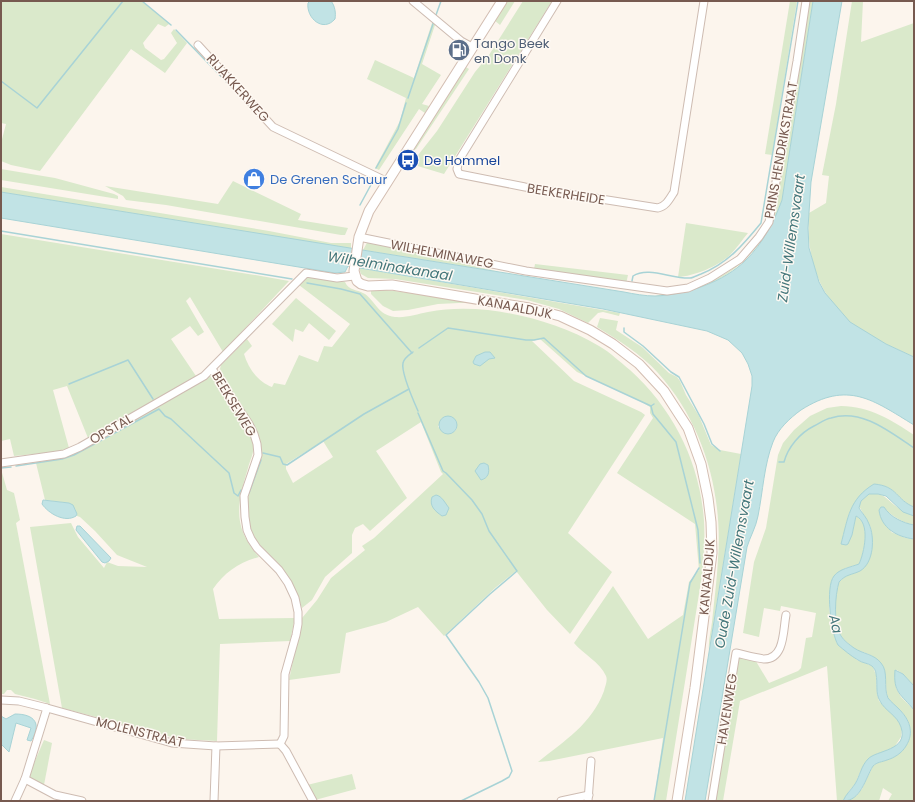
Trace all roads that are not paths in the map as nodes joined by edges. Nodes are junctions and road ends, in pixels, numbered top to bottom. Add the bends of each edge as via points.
1 (413, 1) edge
2 (502, 1) edge
3 (557, 1) edge
4 (704, 1) edge
5 (806, 1) edge
6 (198, 45) dead end
7 (472, 47) junction
8 (388, 182) junction
9 (359, 237) junction
10 (526, 271) joint
11 (354, 274) junction
12 (212, 369) junction
13 (1, 463) edge
14 (786, 615) dead end
15 (1, 700) edge
16 (47, 708) junction
17 (280, 744) junction
18 (216, 746) junction
19 (591, 761) dead end
20 (25, 779) junction
21 (588, 798) edge
22 (16, 801) edge
23 (82, 801) edge
24 (214, 801) edge
25 (313, 801) edge
26 (561, 801) edge
27 (677, 801) edge
28 (712, 801) edge

1 - 7 street
2 - 7 main road
3 - 4 street, BEEKERHEIDE via 459,160 459,174 658,208 668,202 674,192
5 - 10 street, PRINS HENDRIKSTRAAT via 769,222 740,259 688,288 667,291
6 - 8 street, RIJAKKERWEG via 273,128
7 - 8 main road
8 - 9 main road via 369,211
9 - 10 street, WILHELMINAWEG
9 - 11 main road
11 - 12 street, BEEKSEWEG via 337,278 306,273
11 - 27 main road, KANAALDIJK via 357,281 368,286 392,285 515,305 560,316 596,333 639,364 664,391 688,428 708,498 712,553 695,688
12 - 13 street, OPSTAL via 80,447 64,454
12 - 17 street, BEEKSEWEG via 249,424 257,444 258,455 244,496 247,530 251,539 288,583 298,612 296,636 285,674 284,736
14 - 28 street, HAVENWEG via 777,655 764,658 736,653
15 - 16 street, MOLENSTRAAT via 19,701
16 - 18 street, MOLENSTRAAT via 172,743
16 - 20 street
17 - 18 street, MOLENSTRAAT
17 - 25 street
18 - 24 street
19 - 21 street
20 - 22 street
20 - 23 street via 55,795
21 - 26 street

